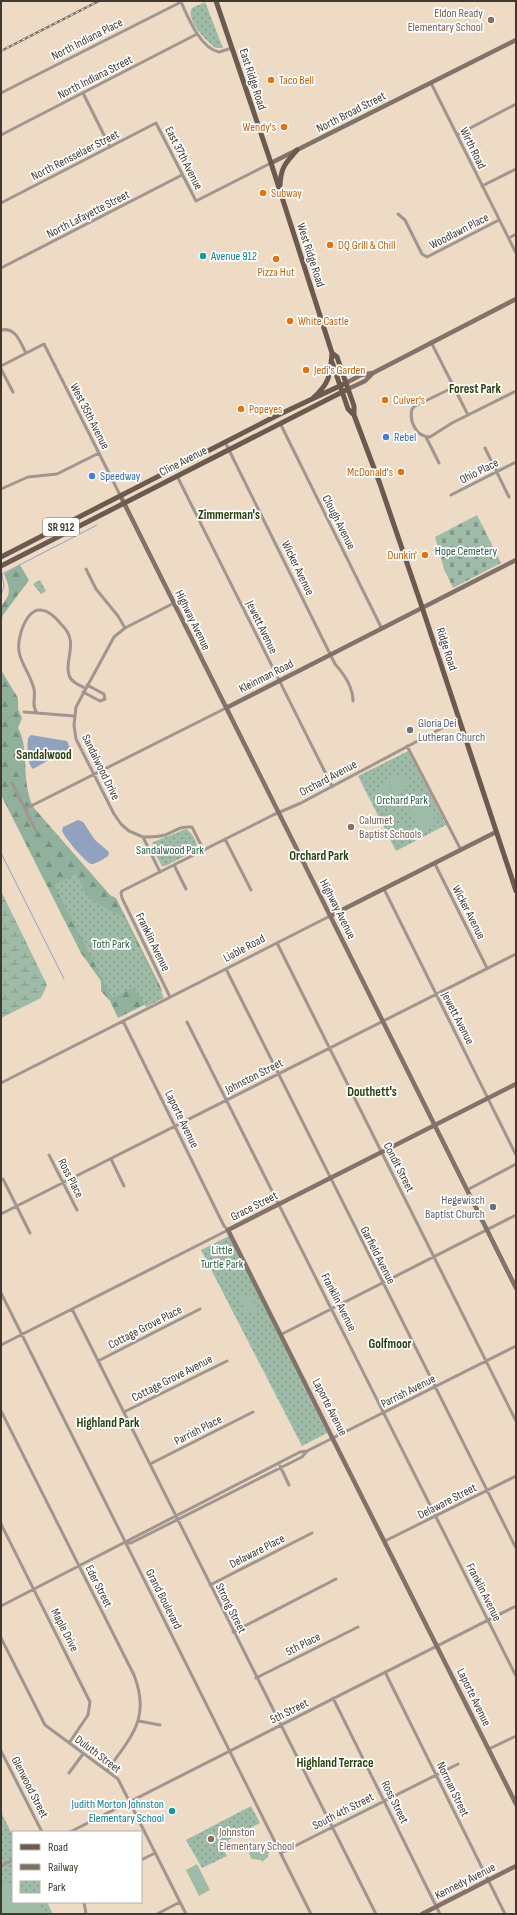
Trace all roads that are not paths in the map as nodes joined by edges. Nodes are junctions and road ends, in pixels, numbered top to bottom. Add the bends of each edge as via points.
1 (216, 1) edge
2 (181, 2) edge
3 (197, 34) junction
4 (516, 40) edge
5 (232, 48) junction
6 (431, 83) junction
7 (1, 93) edge
8 (83, 93) junction
9 (516, 104) edge
10 (156, 123) joint
11 (1, 135) edge
12 (457, 135) junction
13 (110, 147) junction
14 (297, 150) junction
15 (271, 163) junction
16 (516, 169) edge
17 (182, 175) junction
18 (482, 186) junction
19 (280, 190) junction
20 (196, 201) joint
21 (1, 203) edge
22 (398, 214) dead end
23 (500, 220) junction
24 (516, 234) edge
25 (508, 238) junction
26 (516, 253) edge
27 (1, 268) edge
28 (516, 299) edge
29 (1, 330) edge
30 (431, 342) junction
31 (26, 353) junction
32 (332, 353) junction
33 (331, 359) junction
34 (1, 366) edge
35 (1, 369) edge
36 (373, 373) junction
37 (346, 383) junction
38 (340, 386) junction
39 (454, 387) junction
40 (348, 389) junction
41 (516, 391) edge
42 (13, 392) dead end
43 (341, 392) junction
44 (312, 398) junction
45 (354, 415) junction
46 (468, 415) junction
47 (280, 423) junction
48 (426, 437) junction
49 (225, 442) junction
50 (486, 448) dead end
51 (228, 449) junction
52 (99, 453) junction
53 (516, 462) edge
54 (440, 464) dead end
55 (497, 472) junction
56 (177, 475) junction
57 (1, 488) edge
58 (450, 495) dead end
59 (121, 497) junction
60 (509, 497) dead end
61 (124, 503) junction
62 (1, 557) edge
63 (516, 560) edge
64 (1, 566) edge
65 (86, 569) dead end
66 (174, 603) junction
67 (422, 607) junction
68 (125, 628) junction
69 (382, 628) junction
70 (331, 655) junction
71 (279, 681) junction
72 (85, 688) junction
73 (353, 701) dead end
74 (226, 708) junction
75 (24, 712) dead end
76 (37, 713) junction
77 (74, 716) junction
78 (459, 719) junction
79 (407, 746) junction
80 (94, 775) junction
81 (12, 783) dead end
82 (332, 786) junction
83 (25, 809) junction
84 (279, 814) junction
85 (496, 832) junction
86 (37, 833) dead end
87 (143, 837) junction
88 (225, 839) junction
89 (203, 850) junction
90 (461, 850) junction
91 (435, 864) junction
92 (174, 865) junction
93 (160, 872) junction
94 (186, 889) dead end
95 (384, 889) junction
96 (251, 890) dead end
97 (516, 891) edge
98 (330, 916) junction
99 (277, 943) junction
100 (516, 954) edge
101 (487, 968) junction
102 (226, 969) junction
103 (436, 994) junction
104 (170, 997) junction
105 (382, 1020) junction
106 (123, 1021) junction
107 (187, 1022) dead end
108 (329, 1048) junction
109 (278, 1074) junction
110 (1, 1083) edge
111 (516, 1084) edge
112 (488, 1098) junction
113 (226, 1100) junction
114 (175, 1126) junction
115 (435, 1126) junction
116 (382, 1152) junction
117 (49, 1155) dead end
118 (516, 1155) edge
119 (111, 1159) junction
120 (516, 1164) edge
121 (330, 1178) junction
122 (3, 1179) dead end
123 (63, 1183) junction
124 (124, 1186) dead end
125 (467, 1190) junction
126 (279, 1204) junction
127 (17, 1206) junction
128 (77, 1210) dead end
129 (1, 1214) edge
130 (516, 1215) edge
131 (486, 1229) junction
132 (228, 1230) junction
133 (30, 1233) dead end
134 (434, 1257) junction
135 (515, 1281) edge
136 (382, 1283) junction
137 (516, 1288) edge
138 (1, 1293) edge
139 (332, 1308) junction
140 (72, 1309) junction
141 (200, 1310) dead end
142 (282, 1334) junction
143 (22, 1335) junction
144 (1, 1345) edge
145 (516, 1346) edge
146 (98, 1361) junction
147 (227, 1361) dead end
148 (486, 1361) junction
149 (435, 1387) junction
150 (1, 1411) edge
151 (124, 1412) junction
152 (253, 1412) dead end
153 (384, 1413) junction
154 (516, 1421) edge
155 (334, 1438) junction
156 (308, 1452) junction
157 (278, 1463) junction
158 (150, 1464) junction
159 (281, 1468) junction
160 (516, 1476) edge
161 (289, 1484) dead end
162 (486, 1491) junction
163 (176, 1515) junction
164 (436, 1516) junction
165 (177, 1520) junction
166 (1, 1524) edge
167 (312, 1533) dead end
168 (386, 1542) junction
169 (126, 1543) junction
170 (516, 1548) edge
171 (79, 1567) junction
172 (336, 1579) dead end
173 (210, 1585) junction
174 (34, 1590) junction
175 (1, 1606) edge
176 (516, 1606) edge
177 (488, 1620) junction
178 (358, 1627) dead end
179 (233, 1632) junction
180 (1, 1638) edge
181 (437, 1646) junction
182 (384, 1672) junction
183 (516, 1676) edge
184 (256, 1678) junction
185 (333, 1698) junction
186 (139, 1721) junction
187 (282, 1724) junction
188 (160, 1726) dead end
189 (516, 1736) edge
190 (69, 1743) junction
191 (489, 1749) junction
192 (1, 1751) edge
193 (229, 1751) junction
194 (83, 1754) junction
195 (458, 1764) dead end
196 (107, 1771) junction
197 (69, 1773) dead end
198 (436, 1774) junction
199 (384, 1800) junction
200 (130, 1802) junction
201 (516, 1804) edge
202 (332, 1826) junction
203 (41, 1831) edge
204 (72, 1831) edge
205 (155, 1853) junction
206 (280, 1853) junction
207 (12, 1860) edge
208 (142, 1860) edge
209 (1, 1866) edge
210 (516, 1866) edge
211 (488, 1880) junction
212 (180, 1902) junction
213 (84, 1903) edge
214 (437, 1907) junction
215 (86, 1914) edge
216 (157, 1914) edge
217 (186, 1914) edge
218 (311, 1914) edge
219 (376, 1914) edge
220 (422, 1914) edge
221 (440, 1914) edge
222 (505, 1914) edge

1 - 5 main road, East Ridge Road
2 - 3 street
2 - 7 street, North Indiana Place
3 - 5 street via 214,50
3 - 8 street, North Indiana Street
4 - 6 street, North Broad Street
5 - 15 main road, East Ridge Road
6 - 12 street, Wirth Road
6 - 14 street, North Broad Street
8 - 11 street, North Indiana Street
8 - 13 street
9 - 12 street
10 - 13 street, North Rensselaer Street
10 - 17 street, East 37th Avenue
12 - 18 street, Wirth Road
13 - 21 street, North Rensselaer Street
14 - 15 street, North Broad Street
14 - 19 main road via 280,172
15 - 19 main road, West Ridge Road
15 - 20 street, North Broad Street
16 - 18 street
17 - 20 street, East 37th Avenue
17 - 27 street, North Lafayette Street
18 - 23 street, Wirth Road
19 - 32 main road, West Ridge Road
22 - 23 street, Woodlawn Place via 405,220 422,254 426,256
23 - 25 street, Wirth Road
24 - 25 street
25 - 26 street, Wirth Road
28 - 30 street, Cline Avenue
29 - 31 street via 9,329 15,333
30 - 36 street, Cline Avenue
30 - 39 street
31 - 34 street
31 - 52 street, West 35th Avenue via 44,344
32 - 33 main road, West Ridge Road
32 - 37 main road, West Ridge Road via 337,357
33 - 38 main road, West Ridge Road
33 - 44 main road via 328,381
35 - 42 street
36 - 37 street, Cline Avenue via 361,375
36 - 40 street, Cline Avenue via 365,381
37 - 38 main road, Cline Avenue / SR 912
37 - 40 main road, Ridge Road
38 - 43 main road, West Ridge Road
38 - 44 main road, Cline Avenue / SR 912
39 - 46 street
39 - 48 street via 412,409 414,427
40 - 43 main road, Cline Avenue / SR 912
40 - 45 main road, Ridge Road via 354,406
41 - 46 street
43 - 45 main road, Ridge Road via 348,409
43 - 47 main road, Cline Avenue / SR 912
44 - 49 main road, Cline Avenue / SR 912
45 - 67 main road, Ridge Road
46 - 48 street via 442,431
47 - 51 main road, Cline Avenue / SR 912
47 - 69 street, Clough Avenue
48 - 54 street
49 - 51 street, Wicker Avenue
49 - 59 main road, Cline Avenue / SR 912
50 - 55 street
51 - 56 main road, Cline Avenue / SR 912
51 - 70 street, Wicker Avenue
52 - 57 street via 58,474 28,477
52 - 59 street, West 35th Avenue
53 - 55 street, Ohio Place
55 - 58 street, Ohio Place
55 - 60 street
56 - 61 main road, Cline Avenue / SR 912
56 - 71 street, Jewett Avenue
59 - 61 street, Highway Avenue
59 - 62 main road, Cline Avenue / SR 912
61 - 64 main road, Cline Avenue / SR 912
61 - 66 street, Highway Avenue
63 - 67 street, Kleinman Road
65 - 68 street via 96,589
66 - 68 street, Sandalwood Drive
66 - 74 street, Highway Avenue
67 - 69 street, Kleinman Road
67 - 78 main road, Ridge Road
68 - 72 street, Sandalwood Drive via 110,642
69 - 70 street, Kleinman Road
70 - 71 street, Kleinman Road
70 - 73 street, Wicker Avenue via 353,694
71 - 74 street, Kleinman Road
71 - 82 street, Jewett Avenue
72 - 72 street via 100,701 105,699 104,694
72 - 76 street via 73,681 69,675 71,652 68,633 49,611 35,611 25,621 18,649 19,658 35,692 34,706
72 - 77 street, Sandalwood Drive
74 - 80 street, Kleinman Road
74 - 84 street, Highway Avenue
75 - 76 street
76 - 77 street
77 - 80 street, Sandalwood Drive via 76,739
78 - 79 street, Orchard Avenue
78 - 85 main road, Ridge Road
79 - 82 street, Orchard Avenue
79 - 90 street
80 - 83 street, Kleinman Road
80 - 87 street, Sandalwood Drive via 121,824
81 - 83 street
82 - 84 street, Orchard Avenue
83 - 86 street
84 - 88 street, Orchard Avenue
84 - 98 street, Highway Avenue
85 - 90 street, Liable Road
85 - 97 main road, Ridge Road
87 - 89 street via 153,838 182,827 192,827
87 - 93 street
88 - 89 street, Orchard Avenue
88 - 96 street
89 - 92 street
90 - 91 street, Liable Road
91 - 95 street, Liable Road
91 - 101 street, Wicker Avenue
92 - 93 street
92 - 94 street
93 - 104 street, Franklin Avenue via 122,891 121,894
95 - 98 street, Liable Road
95 - 103 street, Jewett Avenue
98 - 99 street, Liable Road
98 - 105 street, Highway Avenue
99 - 102 street, Liable Road
99 - 108 street, Condit Street
100 - 101 street, Johnston Street
101 - 103 street, Johnston Street
102 - 104 street, Liable Road
102 - 109 street, Garfield Avenue
103 - 105 street, Johnston Street
103 - 112 street, Jewett Avenue
104 - 106 street, Liable Road
105 - 108 street, Johnston Street
105 - 115 street, Highway Avenue
106 - 110 street, Liable Road
106 - 114 street, Laporte Avenue
107 - 113 street, Franklin Avenue
108 - 109 street, Johnston Street
108 - 116 street, Condit Street
109 - 113 street, Johnston Street
109 - 121 street, Garfield Avenue
111 - 112 street, Grace Street
112 - 115 street, Grace Street
112 - 118 street, Jewett Avenue
113 - 114 street, Johnston Street
113 - 126 street, Franklin Avenue
114 - 119 street, Johnston Street
114 - 132 street, Laporte Avenue
115 - 116 street, Grace Street
115 - 125 street, Highway Avenue
116 - 121 street, Grace Street
116 - 134 street, Condit Street
117 - 123 street, Ross Place
119 - 123 street, Johnston Street
119 - 124 street
120 - 125 street
121 - 126 street, Grace Street
121 - 136 street, Garfield Avenue
122 - 127 street
123 - 127 street, Johnston Street
123 - 128 street, Ross Place
125 - 131 street, Highway Avenue
126 - 132 street, Grace Street
126 - 139 street, Franklin Avenue
127 - 129 street, Johnston Street
127 - 133 street
130 - 131 street
131 - 134 street
131 - 135 street, Highway Avenue
132 - 140 street, Grace Street
132 - 142 street, Laporte Avenue
134 - 136 street
134 - 148 street, Condit Street
135 - 137 street, Highway Avenue
136 - 139 street
136 - 149 street, Garfield Avenue
138 - 143 street, Grand Boulevard
139 - 142 street
139 - 153 street, Franklin Avenue
140 - 143 street, Grace Street
140 - 146 street, Strong Street
141 - 146 street, Cottage Grove Place
142 - 155 street, Laporte Avenue
143 - 144 street, Grace Street
143 - 169 street, Grand Boulevard
145 - 148 street, Parrish Avenue
146 - 151 street, Strong Street
147 - 151 street, Cottage Grove Avenue
148 - 149 street, Parrish Avenue
148 - 154 street, Condit Street
149 - 153 street, Parrish Avenue
149 - 162 street, Garfield Avenue
150 - 171 street, Eder Street
151 - 158 street, Strong Street
152 - 158 street, Parrish Place
153 - 155 street, Parrish Avenue
153 - 164 street, Franklin Avenue
155 - 156 street, Parrish Avenue
155 - 168 street, Laporte Avenue
156 - 157 street, Parrish Avenue via 300,1452
156 - 159 street, Parrish Avenue
157 - 159 street
157 - 163 street, Parrish Avenue
158 - 163 street, Strong Street
159 - 161 street
159 - 165 street, Parrish Avenue
160 - 162 street, Delaware Street
162 - 164 street, Delaware Street
162 - 170 street, Garfield Avenue
163 - 165 street, Strong Street
163 - 169 street, Parrish Avenue
164 - 168 street, Delaware Street
164 - 177 street, Franklin Avenue
165 - 169 street, Parrish Avenue via 132,1543
165 - 173 street, Strong Street
166 - 174 street, Maple Drive
167 - 173 street, Delaware Place
168 - 181 street, Laporte Avenue
169 - 171 street, Parrish Avenue
169 - 193 street, Grand Boulevard
171 - 174 street, Parrish Avenue
171 - 186 street, Eder Street via 140,1690
172 - 179 street
173 - 179 street, Strong Street
174 - 175 street, Parrish Avenue
174 - 190 street, Maple Drive via 90,1702 88,1715
176 - 177 street, 5th Street
177 - 181 street, 5th Street
177 - 183 street, Franklin Avenue
178 - 184 street, 5th Place
179 - 184 street, Strong Street
180 - 190 street, Duluth Street via 45,1725
181 - 182 street, 5th Street
181 - 191 street, Laporte Avenue
182 - 185 street, 5th Street
182 - 198 street, Norman Street
184 - 187 street, Strong Street via 277,1720
185 - 187 street, 5th Street
185 - 199 street, Ross Street
186 - 188 street
186 - 196 street, Eder Street via 128,1742
187 - 193 street, 5th Street
187 - 202 street, Strong Street
189 - 191 street
190 - 194 street, Duluth Street
191 - 201 street, Laporte Avenue
192 - 203 street, Glenwood Street
193 - 200 street, 5th Street
193 - 206 street, Grand Boulevard
194 - 196 street, Duluth Street
194 - 197 street
195 - 198 street, South 4th Street
196 - 200 street, Duluth Street via 118,1779
198 - 199 street, South 4th Street
198 - 211 street, Norman Street
199 - 202 street, South 4th Street
199 - 214 street, Ross Street
200 - 204 street, 5th Street
200 - 205 street, Duluth Street
202 - 206 street, South 4th Street
202 - 219 street, Strong Street
205 - 208 street
205 - 212 street, Duluth Street
206 - 218 street, Grand Boulevard
207 - 209 street
210 - 211 street, Kennedy Avenue
211 - 214 street, Kennedy Avenue
211 - 222 street, Norman Street
212 - 216 street
212 - 217 street, Duluth Street
213 - 215 street
214 - 220 street, Kennedy Avenue
214 - 221 street, Ross Street

